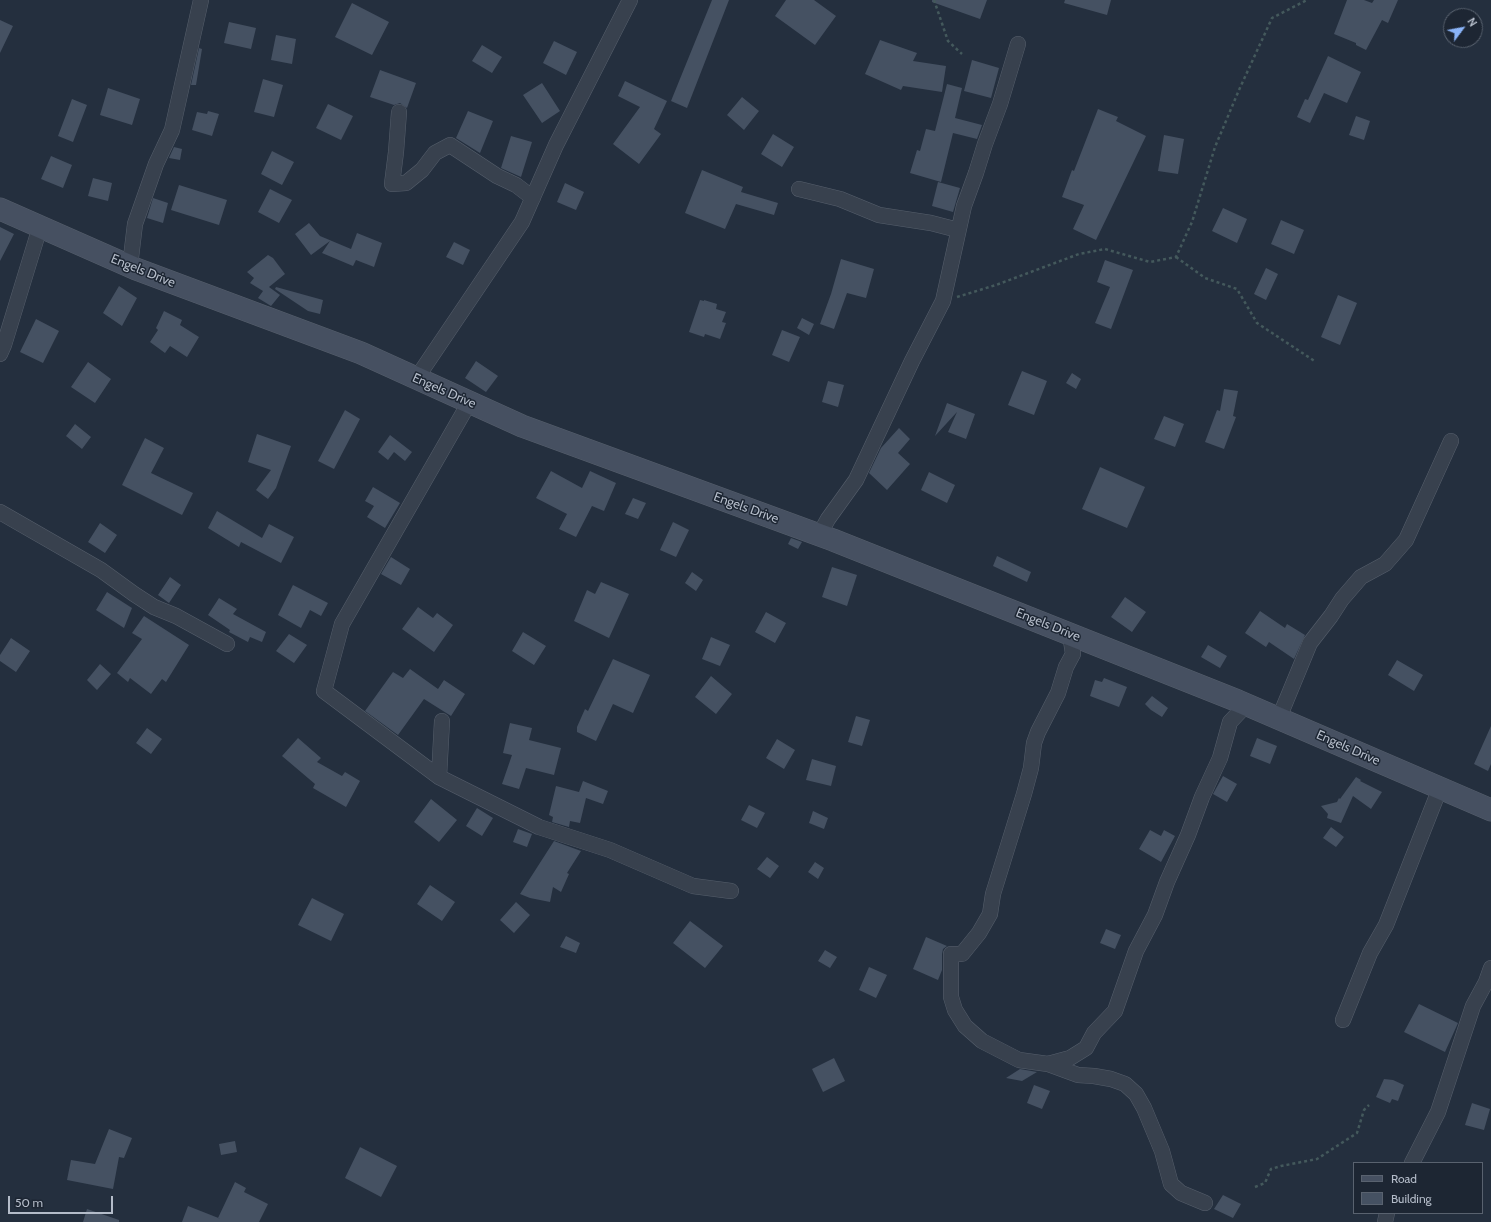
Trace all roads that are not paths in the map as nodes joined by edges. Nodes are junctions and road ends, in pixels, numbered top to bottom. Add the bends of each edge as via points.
1 (201, 0) edge
2 (630, 0) edge
3 (1018, 44) dead end
4 (399, 112) dead end
5 (798, 189) dead end
6 (533, 198) junction
7 (0, 209) edge
8 (40, 227) junction
9 (958, 230) junction
10 (130, 266) junction
11 (0, 354) edge
12 (416, 380) junction
13 (469, 403) junction
14 (1451, 441) dead end
15 (0, 512) edge
16 (819, 535) junction
17 (1070, 634) junction
18 (227, 644) dead end
19 (1247, 704) junction
20 (1279, 718) junction
21 (442, 721) dead end
22 (439, 777) junction
23 (1440, 788) junction
24 (1491, 810) edge
25 (731, 891) dead end
26 (1491, 968) edge
27 (1343, 1020) dead end
28 (1048, 1064) junction
29 (1413, 1162) edge
30 (1205, 1203) dead end

1 - 10 street via 172,130 156,164 135,224
2 - 6 street via 556,145
3 - 9 street
4 - 6 street via 392,184 406,183 422,170 435,152 450,145
5 - 9 street via 840,199 880,215
6 - 12 street via 522,222
7 - 8 street, Engels Drive
8 - 10 street, Engels Drive
8 - 11 street
9 - 16 street via 943,301 856,480
10 - 12 street, Engels Drive via 361,353
12 - 13 street, Engels Drive
13 - 16 street, Engels Drive via 522,426
13 - 22 street via 342,624 324,691
14 - 20 street via 1406,540 1385,564 1362,577 1342,599 1310,643
15 - 18 street via 101,570 154,607
16 - 17 street, Engels Drive
17 - 19 street, Engels Drive
17 - 28 street via 1073,654 1034,743 1031,768 995,887 990,914 962,954 951,954 951,997 955,1010 965,1026 982,1040 1019,1060
19 - 20 street, Engels Drive
19 - 28 street via 1230,722 1220,758 1155,915 1136,951 1116,1011 1094,1033 1086,1048 1070,1058
20 - 23 street, Engels Drive
21 - 22 street
22 - 25 street via 539,827 610,850 693,886
23 - 24 street, Engels Drive
23 - 27 street via 1386,925 1370,953
26 - 29 street via 1473,1006 1438,1112
28 - 30 street via 1078,1075 1111,1079 1126,1084 1144,1108 1162,1151 1171,1184 1181,1193

